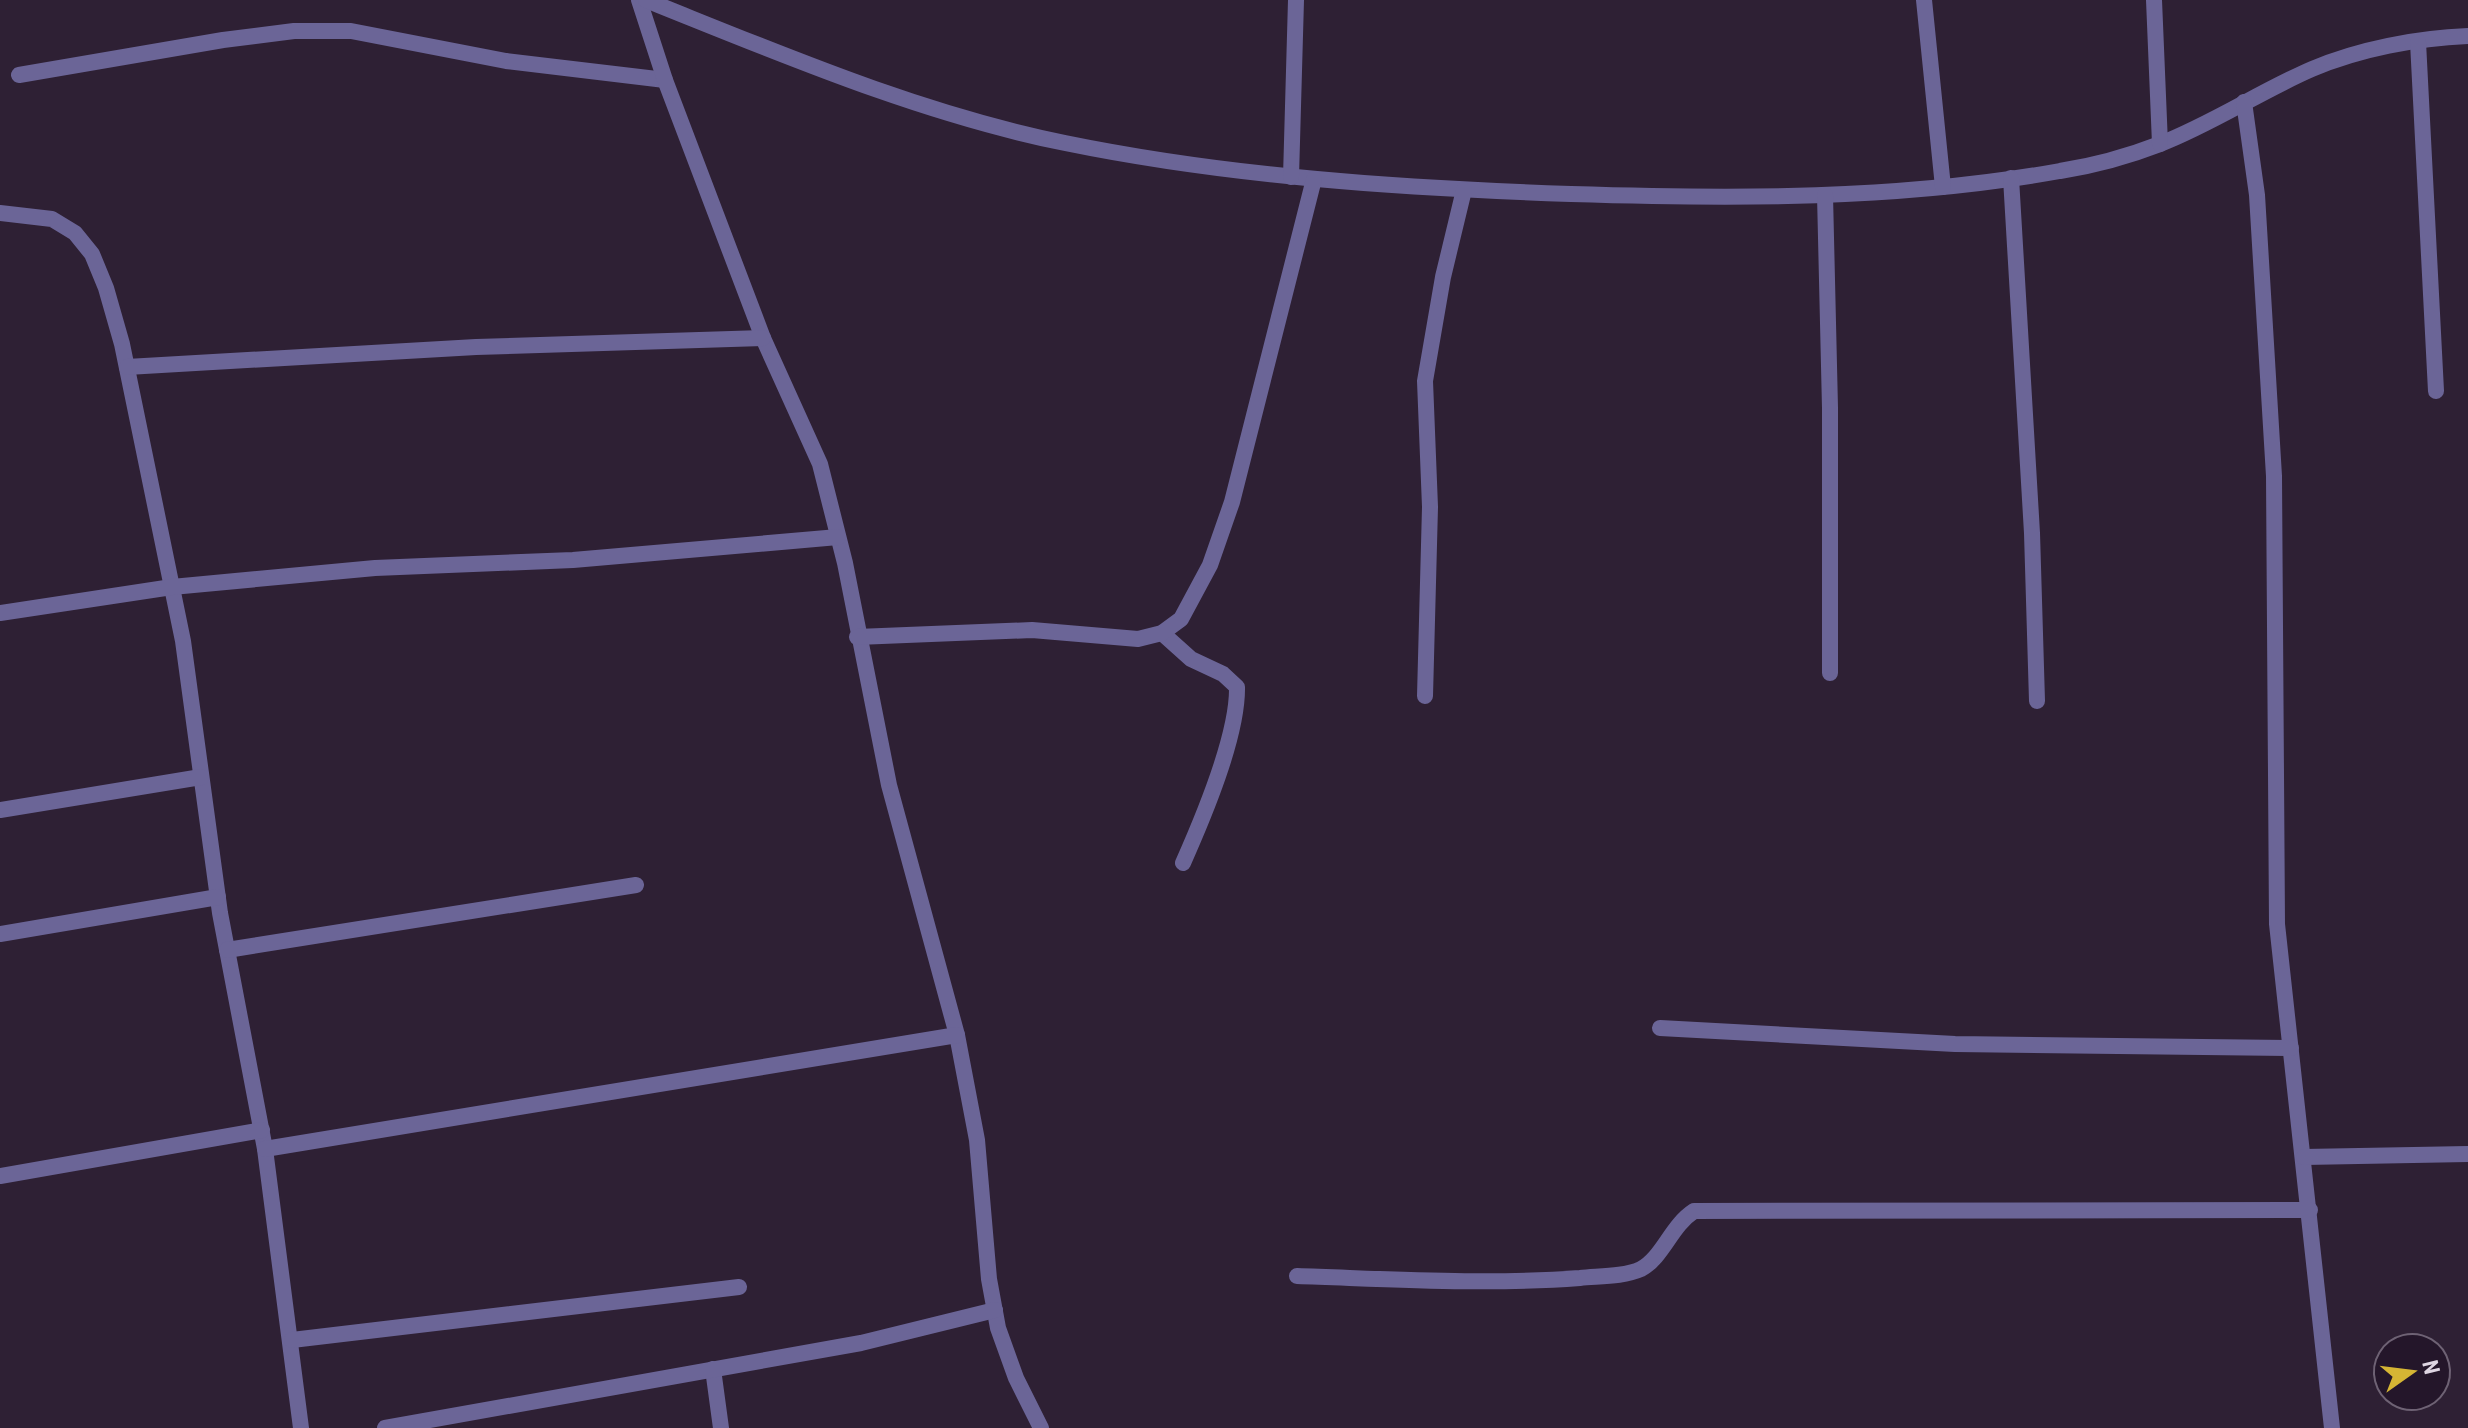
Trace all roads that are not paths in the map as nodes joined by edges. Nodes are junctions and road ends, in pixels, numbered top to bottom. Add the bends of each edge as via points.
1 (639, 0) edge
2 (646, 0) edge
3 (1296, 0) edge
4 (1924, 0) edge
5 (2154, 0) edge
6 (2468, 36) edge
7 (2418, 42) junction
8 (19, 75) dead end
9 (665, 80) junction
10 (2244, 102) junction
11 (2160, 144) junction
12 (1291, 177) junction
13 (2011, 178) junction
14 (1314, 179) junction
15 (1943, 187) junction
16 (1464, 190) junction
17 (1825, 195) junction
18 (0, 213) edge
19 (763, 338) junction
20 (127, 367) junction
21 (2436, 391) dead end
22 (838, 537) junction
23 (172, 587) junction
24 (0, 613) edge
25 (1162, 633) junction
26 (857, 637) junction
27 (1830, 673) dead end
28 (1425, 696) dead end
29 (2037, 701) dead end
30 (201, 777) junction
31 (0, 810) edge
32 (1183, 863) dead end
33 (636, 885) dead end
34 (218, 897) junction
35 (0, 934) edge
36 (227, 950) junction
37 (1660, 1028) dead end
38 (957, 1035) junction
39 (2291, 1048) junction
40 (262, 1130) junction
41 (265, 1149) junction
42 (2468, 1154) edge
43 (2304, 1157) junction
44 (0, 1176) edge
45 (2310, 1210) junction
46 (1297, 1276) dead end
47 (739, 1287) dead end
48 (995, 1310) junction
49 (292, 1340) junction
50 (713, 1369) junction
51 (301, 1428) edge
52 (385, 1428) edge
53 (721, 1428) edge
54 (1041, 1428) edge
55 (2332, 1428) edge

1 - 9 street
2 - 12 street via 938,108 1063,143
3 - 12 street
4 - 15 street
5 - 11 street
6 - 7 street
7 - 10 street via 2317,67
7 - 21 street
8 - 9 street via 223,40 351,31 491,58
9 - 19 street
10 - 11 street
10 - 39 street via 2257,195 2274,476 2277,924
11 - 13 street via 2063,171
12 - 14 street
13 - 15 street
13 - 29 street
14 - 16 street
14 - 25 street via 1232,502 1192,599 1181,619
15 - 17 street
16 - 17 street
16 - 28 street via 1425,381 1430,507
17 - 27 street
18 - 20 street via 52,219 75,233 92,254 106,288
19 - 20 street via 476,347
19 - 22 street via 820,464
20 - 23 street
22 - 23 street
22 - 26 street
23 - 24 street
23 - 30 street
25 - 26 street via 1138,639 957,630
25 - 32 street via 1191,659 1237,687 1216,777
26 - 38 street via 904,847
30 - 31 street
30 - 34 street
33 - 36 street
34 - 35 street
34 - 36 street
36 - 40 street
37 - 39 street via 1955,1044
38 - 41 street
38 - 48 street via 977,1140
39 - 43 street
40 - 41 street
40 - 44 street
41 - 49 street
42 - 43 street
43 - 45 street
45 - 46 street via 1694,1211 1678,1222 1641,1269 1614,1275 1480,1281
45 - 55 street
47 - 49 street
48 - 50 street via 861,1343
48 - 54 street via 1016,1378
49 - 51 street
50 - 52 street
50 - 53 street

